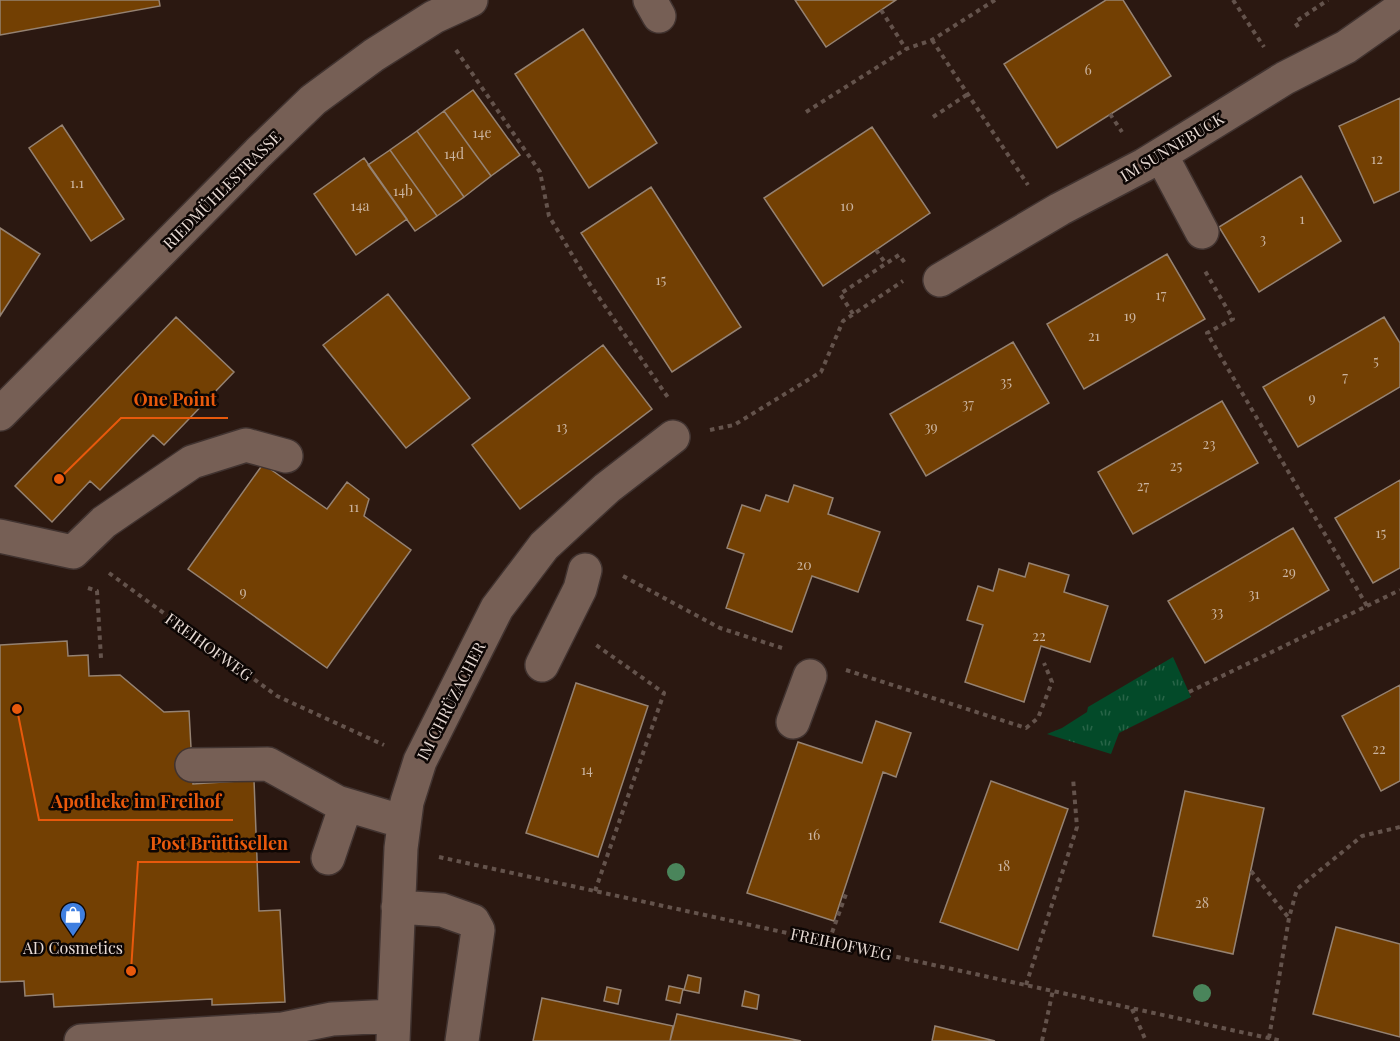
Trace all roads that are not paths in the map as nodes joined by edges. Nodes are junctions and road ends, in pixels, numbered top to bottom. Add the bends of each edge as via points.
1 (471, 0) edge
2 (1400, 9) edge
3 (1161, 155) junction
4 (1202, 232) dead end
5 (926, 277) road end
6 (0, 414) edge
7 (673, 437) road end
8 (286, 456) dead end
9 (0, 536) edge
10 (585, 570) dead end
11 (542, 665) dead end
12 (810, 676) dead end
13 (793, 722) dead end
14 (192, 765) dead end
15 (346, 805) junction
16 (402, 835) junction
17 (328, 858) dead end
18 (398, 907) junction
19 (393, 1028) edge
20 (90, 1040) edge
21 (462, 1041) edge

1 - 6 street, RIEDMÜHLESTRASSE via 374,55 314,100
2 - 3 street, IM SUNNEBUCK via 1346,47 1285,78
3 - 4 street
3 - 5 street, IM SUNNEBUCK
7 - 16 street, IM CHRÜZACHER via 607,488 544,546 497,608 420,761
8 - 9 street via 246,446 192,462 105,522 73,552
10 - 11 street via 580,589
12 - 13 street
14 - 15 street via 268,764
15 - 16 street
15 - 17 street
16 - 18 street, IM CHRÜZACHER
18 - 19 street, IM CHRÜZACHER
18 - 21 street via 442,910 473,921 478,930
19 - 20 street via 333,1019 283,1029

